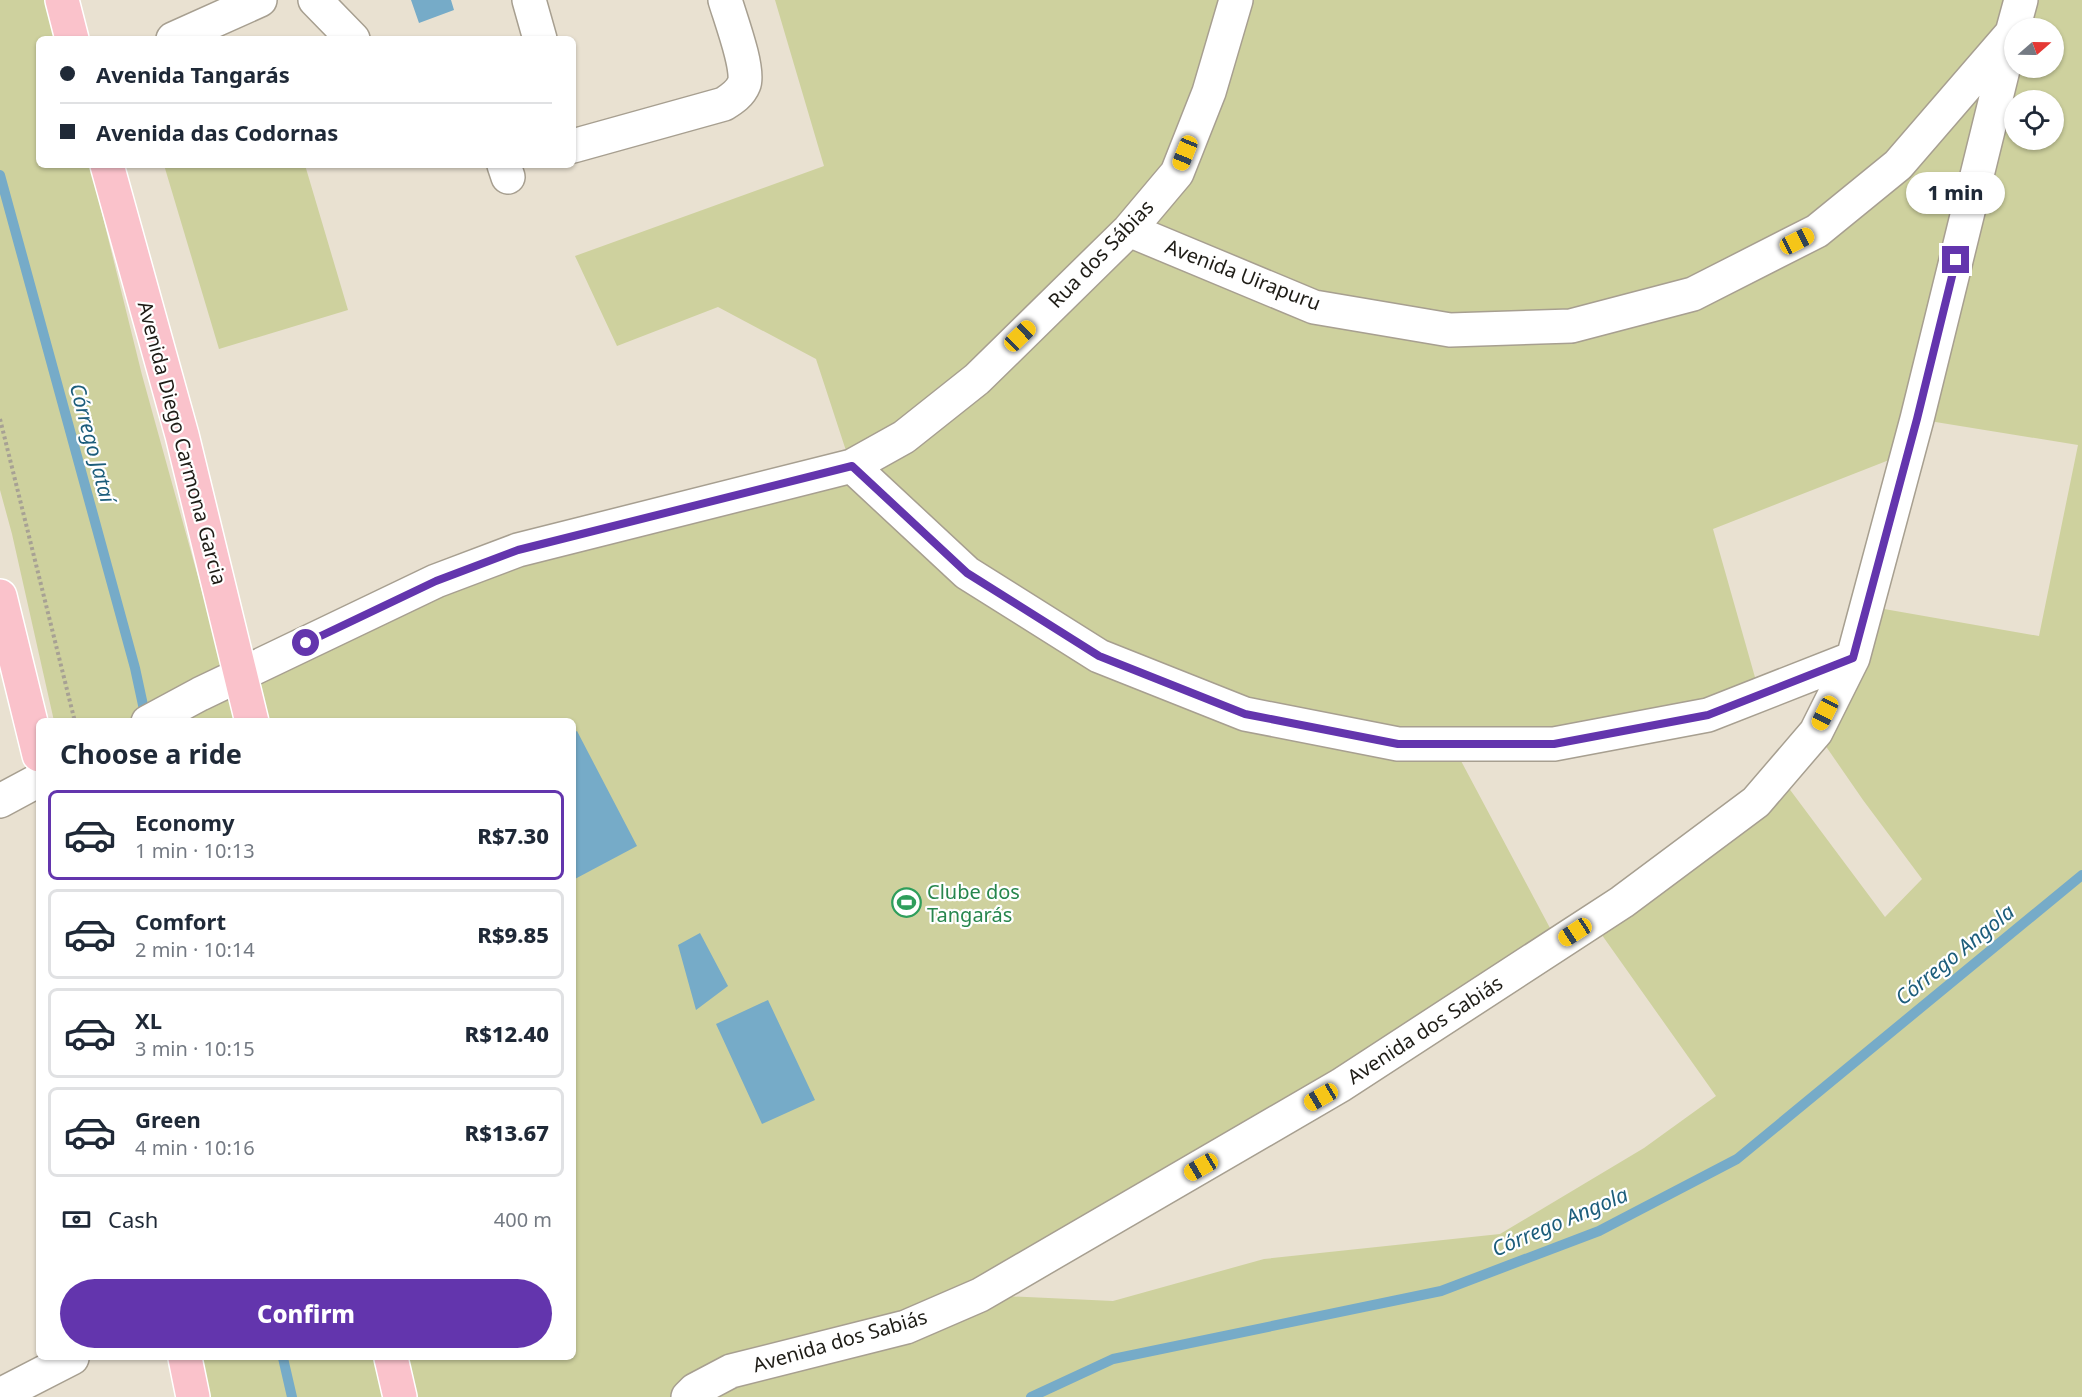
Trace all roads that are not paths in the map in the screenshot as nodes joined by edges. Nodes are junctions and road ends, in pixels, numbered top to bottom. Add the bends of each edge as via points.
1 (62, 0) edge
2 (260, 0) edge
3 (315, 0) edge
4 (725, 0) edge
5 (1236, 0) edge
6 (2021, 0) edge
7 (536, 2) edge
8 (2016, 18) edge
9 (71, 36) edge
10 (180, 36) edge
11 (350, 36) edge
12 (540, 36) edge
13 (2004, 42) edge
14 (2004, 66) edge
15 (576, 145) edge
16 (108, 168) edge
17 (1129, 230) junction
18 (852, 466) junction
19 (0, 596) edge
20 (1853, 658) junction
21 (242, 675) junction
22 (155, 718) edge
23 (251, 718) edge
24 (36, 743) edge
25 (36, 782) edge
26 (0, 801) edge
27 (68, 1360) edge
28 (185, 1360) edge
29 (391, 1360) edge
30 (0, 1395) edge
31 (193, 1397) edge
32 (400, 1397) edge
33 (688, 1397) edge

1 - 9 main road
2 - 10 street
3 - 11 street
4 - 15 street via 744,67 745,83 736,96 724,104
5 - 17 street, Rua dos Sábias via 1209,92 1177,173
6 - 8 street, Avenida Uirapuru
7 - 12 street
13 - 17 street, Avenida Uirapuru via 1898,165 1817,231 1694,294 1570,326 1449,330 1314,306
14 - 20 street, Avenida dos Sabiás
16 - 21 main road, Avenida Diego Carmona Garcia via 182,435
17 - 18 street, Rua dos Sábias via 977,379 904,437
18 - 20 street via 967,573 1099,656 1245,714 1398,744 1554,744 1708,715
18 - 21 street, Rua dos Sábias via 518,550 436,581
19 - 24 main road
20 - 33 street, Avenida dos Sabiás via 1816,732 1756,802 1622,902 1341,1086 980,1295 906,1327 731,1371
21 - 22 street, Rua dos Sábias
21 - 23 main road, Avenida Diego Carmona Garcia
25 - 26 street
27 - 30 street
28 - 31 main road
29 - 32 main road

